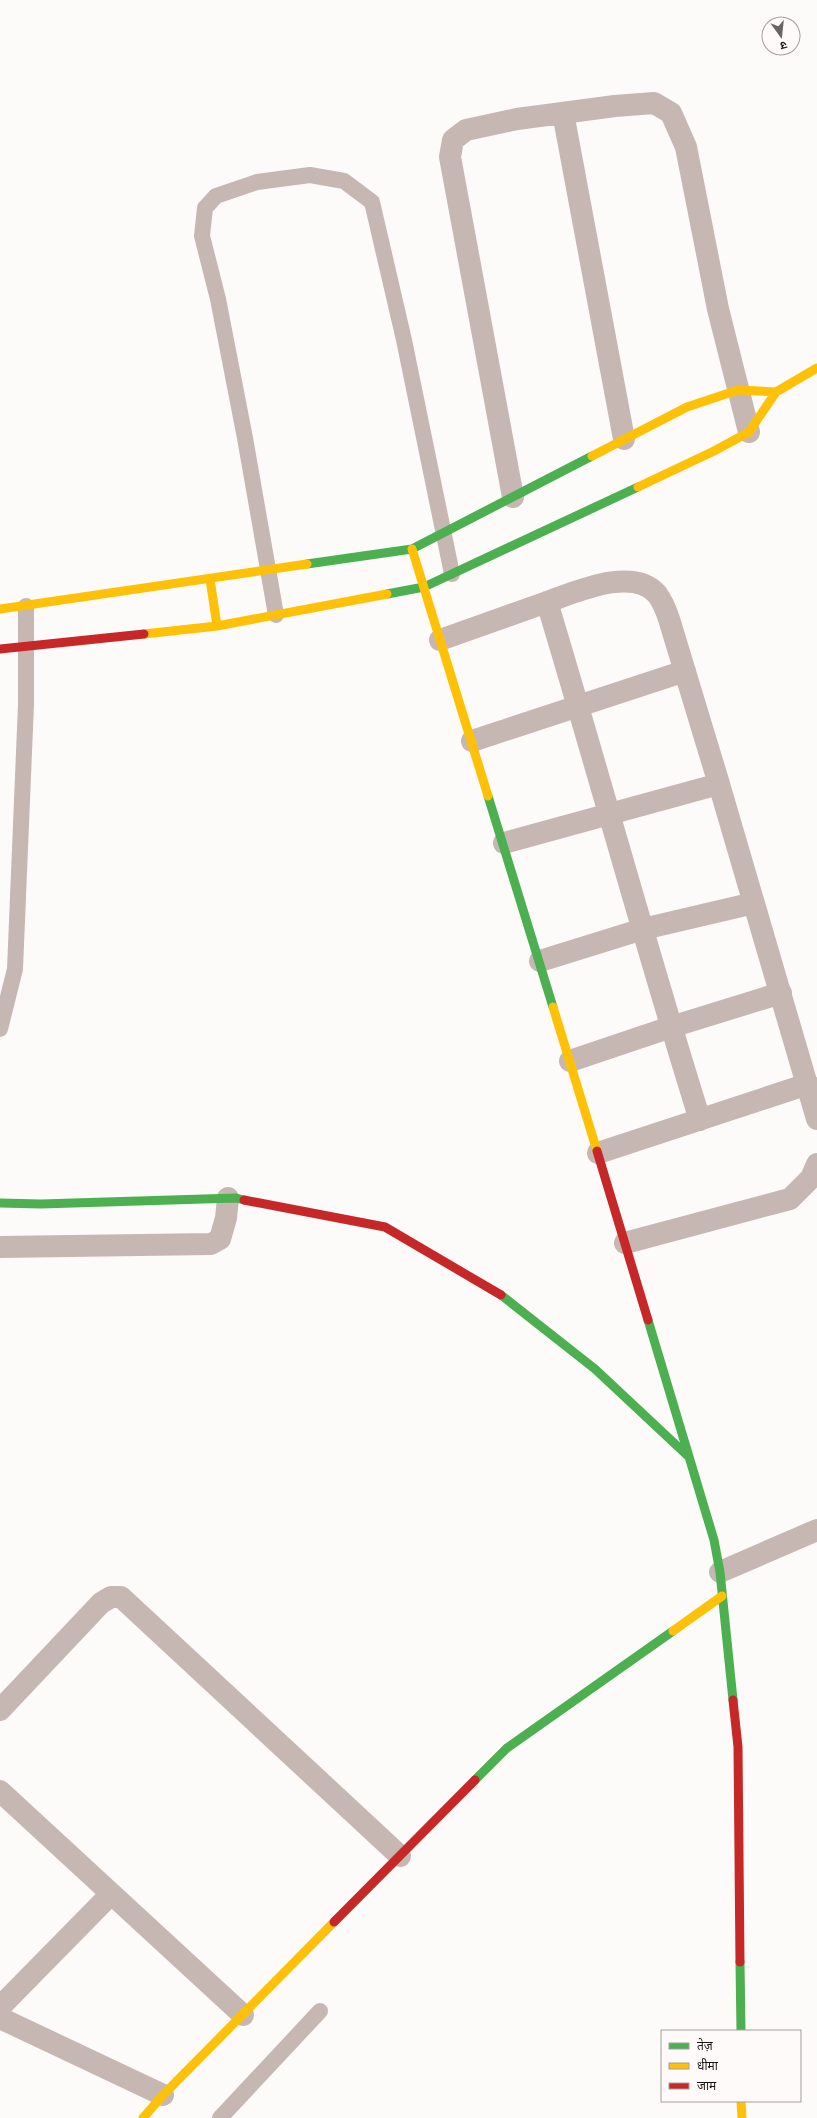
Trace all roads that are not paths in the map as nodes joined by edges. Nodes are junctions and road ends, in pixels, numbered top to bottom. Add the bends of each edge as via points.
1 (563, 113) junction
2 (817, 368) edge
3 (738, 390) junction
4 (776, 392) junction
5 (749, 432) junction
6 (624, 439) junction
7 (513, 497) junction
8 (442, 534) junction
9 (412, 549) junction
10 (269, 570) junction
11 (452, 574) junction
12 (210, 579) junction
13 (424, 587) junction
14 (547, 602) junction
15 (26, 606) junction
16 (0, 609) edge
17 (276, 615) junction
18 (217, 626) junction
19 (440, 640) junction
20 (26, 646) junction
21 (0, 649) edge
22 (685, 672) junction
23 (579, 706) junction
24 (472, 741) junction
25 (719, 784) junction
26 (610, 813) junction
27 (504, 843) junction
28 (754, 903) junction
29 (643, 929) junction
30 (540, 961) junction
31 (781, 994) junction
32 (671, 1027) junction
33 (0, 1030) edge
34 (570, 1060) junction
35 (808, 1084) junction
36 (817, 1119) edge
37 (700, 1120) junction
38 (598, 1154) junction
39 (817, 1164) edge
40 (0, 1202) edge
41 (227, 1208) junction
42 (625, 1243) junction
43 (0, 1247) edge
44 (689, 1458) junction
45 (817, 1530) edge
46 (720, 1572) junction
47 (722, 1596) junction
48 (0, 1710) edge
49 (0, 1791) edge
50 (400, 1856) junction
51 (111, 1894) junction
52 (0, 2007) edge
53 (320, 2011) dead end
54 (243, 2015) junction
55 (0, 2018) edge
56 (741, 2030) edge
57 (163, 2095) junction
58 (741, 2102) edge
59 (143, 2118) edge
60 (220, 2118) edge
61 (742, 2118) edge

1 - 3 street via 654,103 671,113 686,147 718,309
1 - 6 street
1 - 7 street via 517,119 466,130 453,140 450,157
2 - 4 street
3 - 4 street
3 - 5 street
3 - 6 street via 687,407
4 - 5 street
5 - 11 street via 714,451
6 - 7 street
7 - 8 street
8 - 9 street
8 - 10 lane via 404,340 372,202 344,181 310,175 257,182 216,196 205,208 202,236 218,299
8 - 11 lane
9 - 10 street
9 - 13 street
10 - 12 street
10 - 17 lane
11 - 13 street
12 - 15 street
12 - 18 street
13 - 17 street
13 - 19 street
14 - 19 street
14 - 22 street via 608,582 638,582 656,593 663,602
14 - 23 street
15 - 16 street
15 - 20 lane
17 - 18 street
18 - 20 street
19 - 24 street
20 - 21 street
20 - 33 lane via 15,969
22 - 23 street
22 - 25 street
23 - 24 street
23 - 26 street
24 - 27 street
25 - 26 street
25 - 28 street
26 - 27 street
26 - 29 street
27 - 30 street
28 - 29 street
28 - 31 street
29 - 30 street
29 - 32 street
30 - 34 street
31 - 32 street
31 - 35 street
32 - 34 street
32 - 37 street
34 - 38 street
35 - 36 street
35 - 37 street
37 - 38 street
38 - 42 street
39 - 42 street via 812,1178 790,1199
40 - 41 street
41 - 43 street via 220,1239 211,1244
41 - 44 street via 236,1198 385,1227 507,1299 594,1369
42 - 44 street
44 - 46 street via 714,1540
45 - 46 street
46 - 47 street
47 - 50 street via 507,1748
47 - 56 street via 738,1747
48 - 50 street via 101,1603 111,1597 121,1597
49 - 51 street
50 - 54 street
51 - 52 street
51 - 54 street
53 - 60 lane
54 - 57 street
55 - 57 street
57 - 59 street
58 - 61 street

